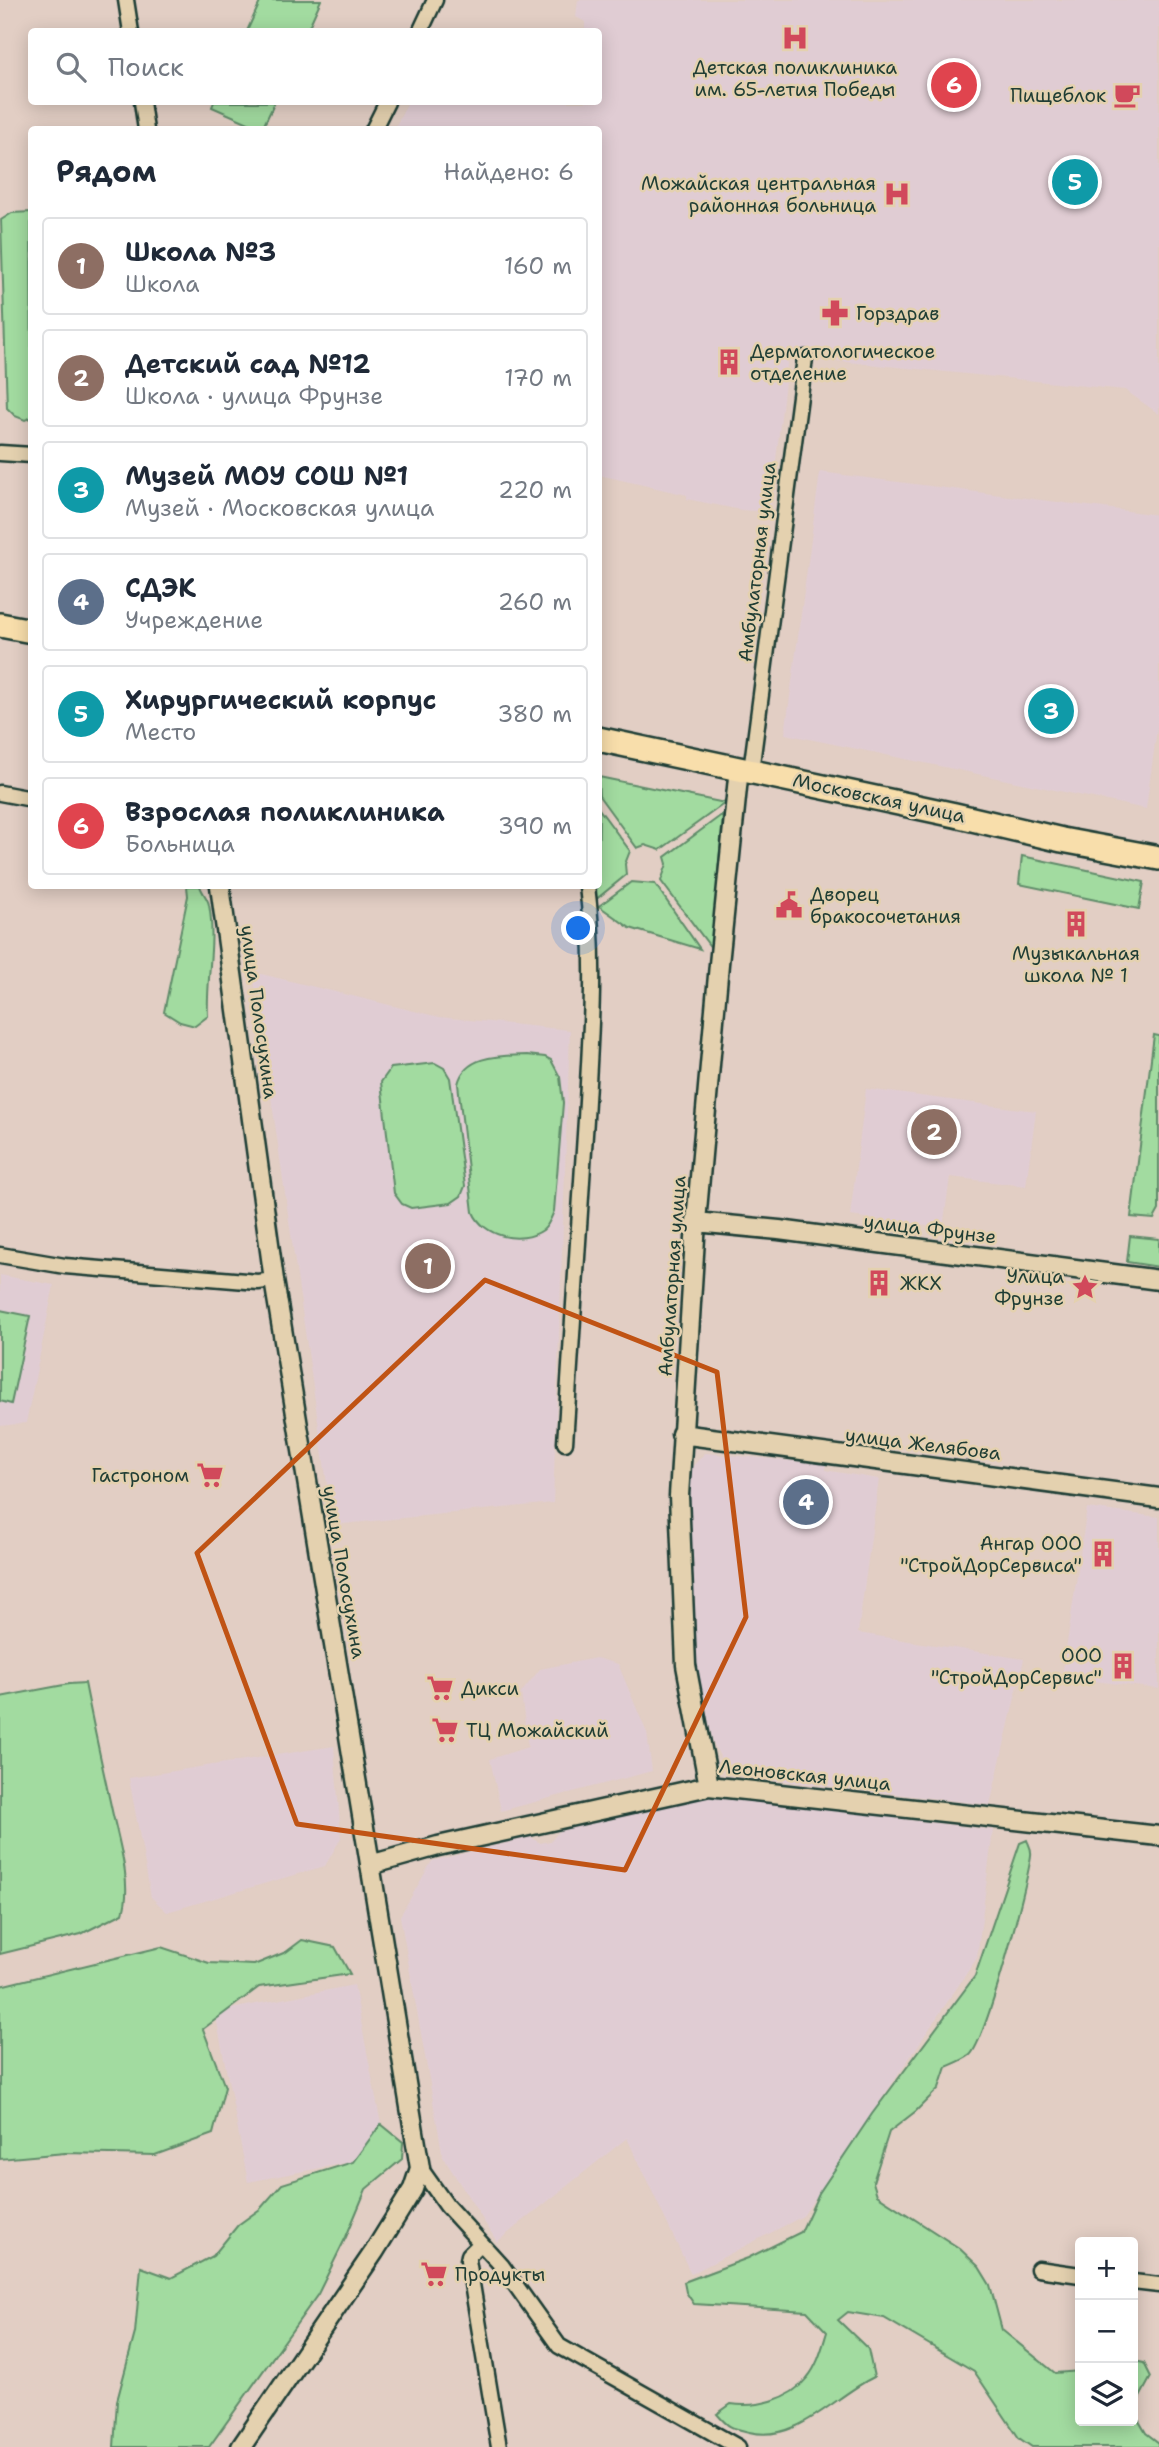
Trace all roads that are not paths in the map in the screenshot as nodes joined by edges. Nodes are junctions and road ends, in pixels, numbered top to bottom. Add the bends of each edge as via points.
1 (126, 0) edge
2 (435, 0) edge
3 (130, 28) edge
4 (422, 28) edge
5 (142, 105) edge
6 (386, 105) edge
7 (145, 126) edge
8 (375, 126) edge
9 (805, 358) dead end
10 (0, 453) edge
11 (28, 455) edge
12 (0, 625) edge
13 (28, 630) edge
14 (602, 740) edge
15 (745, 769) junction
16 (0, 793) edge
17 (28, 798) edge
18 (1159, 858) edge
19 (220, 889) edge
20 (587, 889) edge
21 (696, 1222) junction
22 (0, 1255) edge
23 (274, 1280) junction
24 (1159, 1280) edge
25 (681, 1434) junction
26 (565, 1443) dead end
27 (1159, 1497) edge
28 (709, 1786) junction
29 (1159, 1836) edge
30 (370, 1865) junction
31 (420, 2168) junction
32 (480, 2244) junction
33 (1038, 2269) dead end
34 (1075, 2274) edge
35 (1138, 2283) edge
36 (1159, 2285) edge
37 (241, 2447) edge
38 (499, 2447) edge
39 (738, 2447) edge

1 - 3 street
2 - 4 street
5 - 7 street
6 - 8 street
9 - 15 street, Амбулаторная улица
10 - 11 street
12 - 13 main road
14 - 15 main road, Московская улица
15 - 18 main road, Московская улица
15 - 21 street, Амбулаторная улица via 719,964
16 - 17 street
19 - 23 street, улица Полосухина
20 - 26 street via 593,948 591,1009
21 - 24 street, улица Фрунзе
21 - 25 street, Амбулаторная улица
22 - 23 street via 65,1266
23 - 30 street, улица Полосухина
25 - 27 street, улица Желябова
25 - 28 street, Амбулаторная улица via 686,1665
28 - 29 street, Леоновская улица
28 - 30 street, Леоновская улица
30 - 31 street, улица Полосухина
31 - 32 street, улица Полосухина
31 - 37 street via 414,2189 374,2252
32 - 38 street via 468,2260
32 - 39 street, улица Полосухина via 502,2266 559,2346
33 - 34 street
35 - 36 street

